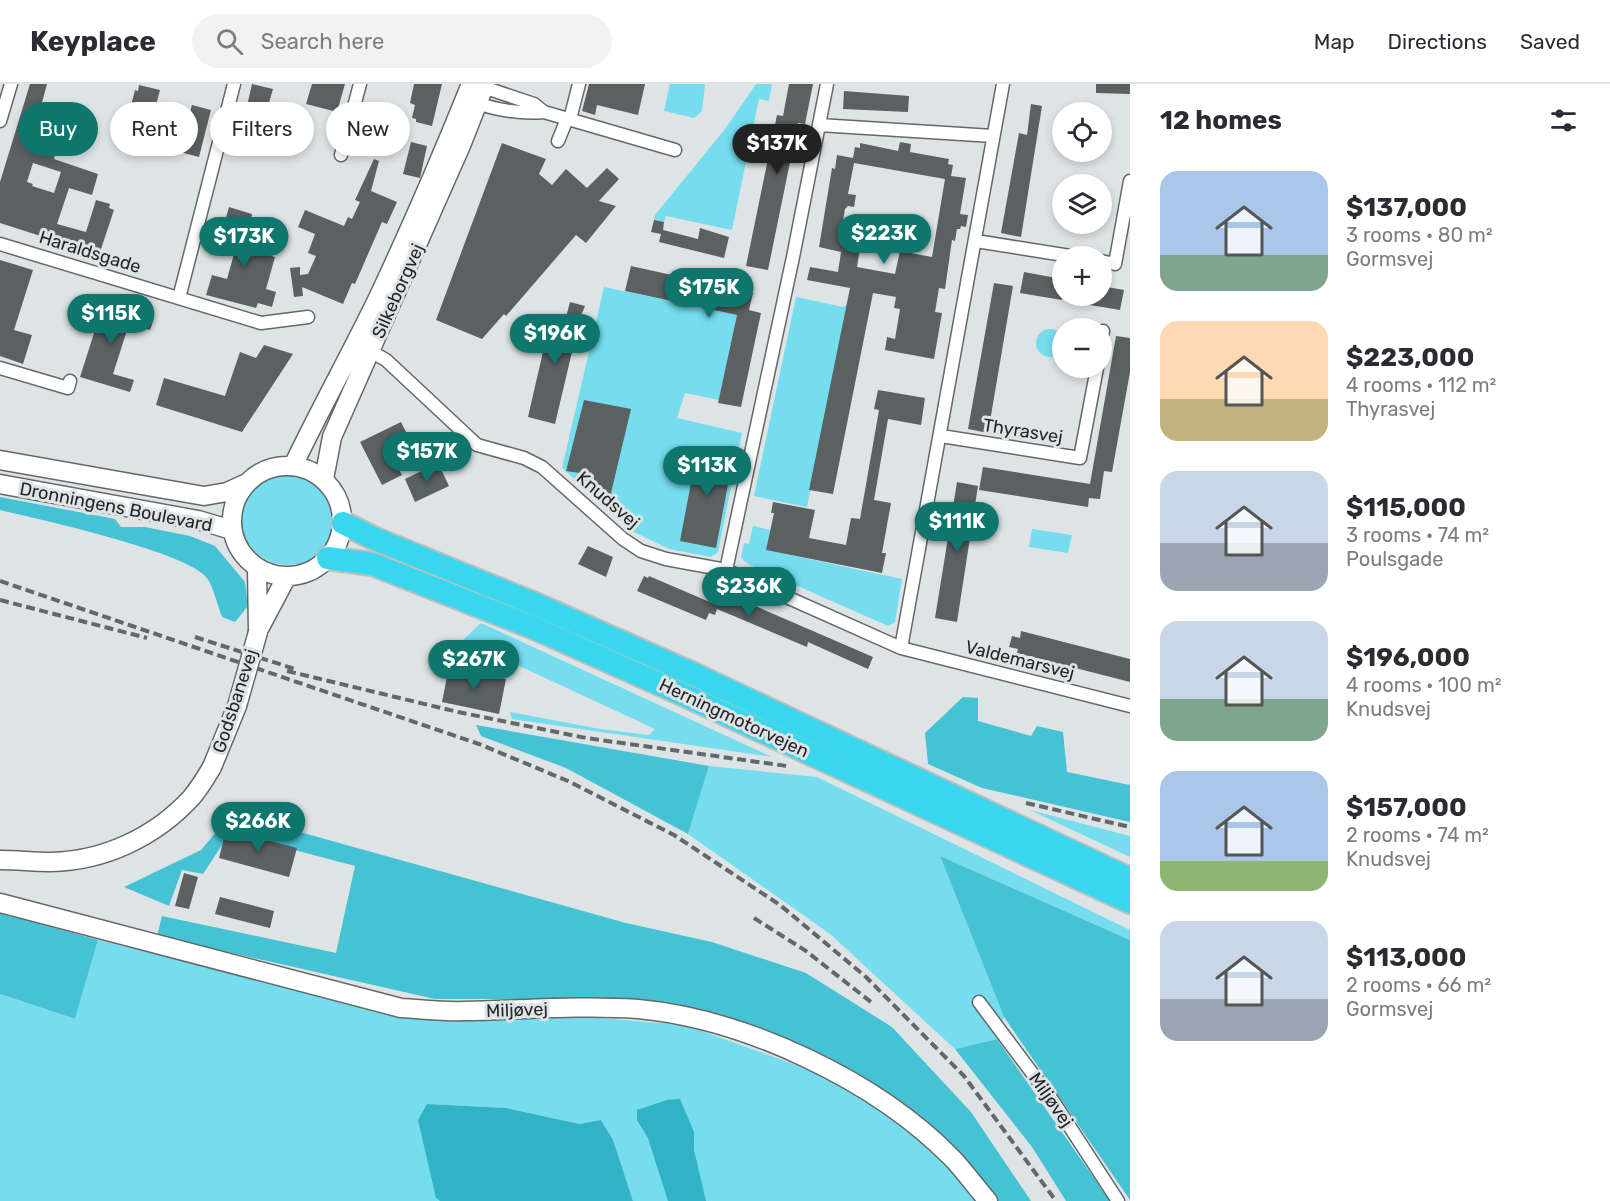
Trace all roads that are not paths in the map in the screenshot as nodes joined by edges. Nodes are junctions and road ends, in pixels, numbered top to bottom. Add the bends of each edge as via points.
1 (11, 84) edge
2 (234, 84) edge
3 (360, 84) edge
4 (579, 84) edge
5 (827, 84) edge
6 (1003, 84) edge
7 (474, 89) edge
8 (355, 102) edge
9 (544, 112) junction
10 (568, 119) junction
11 (0, 121) edge
12 (819, 125) junction
13 (993, 136) junction
14 (558, 141) dead end
15 (675, 150) dead end
16 (1130, 181) edge
17 (976, 241) junction
18 (0, 244) edge
19 (1052, 253) edge
20 (1112, 263) edge
21 (179, 298) junction
22 (308, 316) dead end
23 (354, 343) junction
24 (372, 351) junction
25 (0, 368) edge
26 (1095, 378) edge
27 (70, 381) dead end
28 (941, 436) junction
29 (0, 460) edge
30 (294, 466) junction
31 (324, 479) junction
32 (247, 483) junction
33 (0, 484) edge
34 (343, 523) junction
35 (232, 530) junction
36 (328, 558) junction
37 (257, 567) junction
38 (726, 570) junction
39 (287, 576) junction
40 (258, 632) junction
41 (902, 648) junction
42 (1130, 706) edge
43 (0, 852) edge
44 (0, 860) edge
45 (27, 861) junction
46 (1130, 879) edge
47 (0, 903) edge
48 (1130, 903) edge
49 (979, 1002) dead end
50 (988, 1201) edge
51 (1118, 1201) edge

1 - 11 street
2 - 21 street
3 - 8 street
4 - 10 street
5 - 12 street
6 - 13 street
7 - 9 street via 534,104
7 - 9 street via 533,113
7 - 23 main road, Silkeborgvej via 430,165 420,201
7 - 24 main road, Silkeborgvej
9 - 10 street
10 - 14 street
10 - 15 street
12 - 13 street
12 - 38 street
13 - 17 street
16 - 20 street via 1115,264
17 - 19 street
17 - 28 street
18 - 21 street, Haraldsgade
21 - 22 street, Haraldsgade via 261,323
23 - 24 street, Knudsvej
23 - 30 main road, Silkeborgvej
24 - 31 main road, Silkeborgvej via 332,437
24 - 38 street, Knudsvej via 477,445 542,467 641,551
25 - 27 street via 68,388
26 - 28 street, Thyrasvej via 1080,459
28 - 41 street
29 - 32 main road, Dronningens Boulevard via 204,496
30 - 31 main road
30 - 32 main road via 268,469
31 - 34 main road via 336,494
32 - 35 main road via 237,496
33 - 35 main road, Dronningens Boulevard via 198,520
34 - 36 main road via 336,548
34 - 46 highway, Herningmotorvejen via 691,673
35 - 37 main road via 245,557
36 - 39 main road via 310,572
36 - 48 highway, Herningmotorvejen via 372,564 532,627
37 - 39 main road
37 - 40 main road, Godsbanevej
38 - 41 street, Knudsvej
39 - 40 main road, Godsbanevej
40 - 45 main road, Godsbanevej, bridge via 237,706 212,767 192,797 152,832 127,846 79,859
41 - 42 street, Valdemarsvej
43 - 45 main road, Godsbanevej
44 - 45 main road, Godsbanevej
47 - 50 main road, Miljøvej via 401,1008 639,1010 700,1020 769,1042 825,1066 854,1084 893,1109 952,1159
49 - 51 street, Miljøvej via 1053,1101

